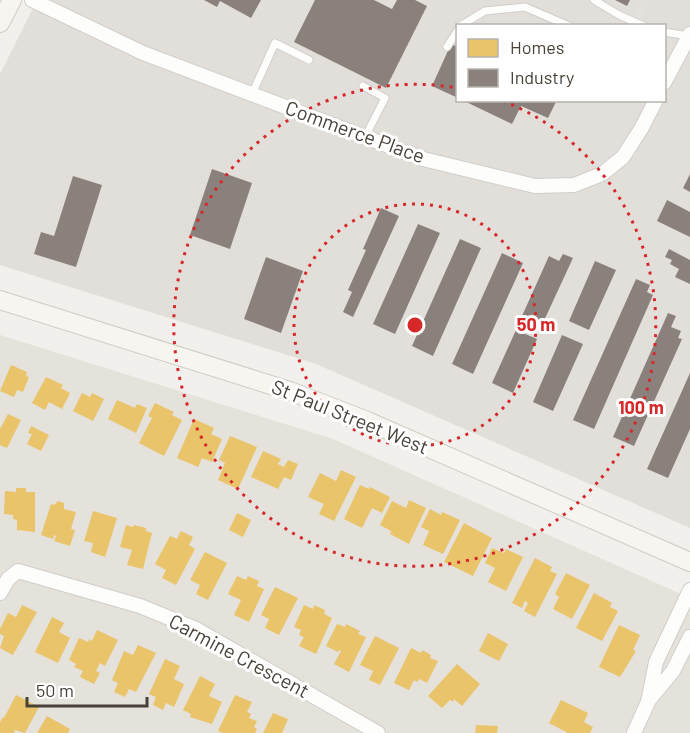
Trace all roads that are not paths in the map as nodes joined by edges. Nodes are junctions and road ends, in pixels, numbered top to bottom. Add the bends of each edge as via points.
1 (12, 0) edge
2 (32, 0) edge
3 (594, 0) edge
4 (0, 23) edge
5 (463, 24) edge
6 (564, 24) edge
7 (639, 24) edge
8 (666, 32) edge
9 (456, 33) edge
10 (689, 35) edge
11 (447, 47) dead end
12 (309, 60) dead end
13 (666, 79) edge
14 (363, 86) dead end
15 (252, 94) junction
16 (655, 102) edge
17 (365, 137) junction
18 (0, 300) edge
19 (689, 559) edge
20 (690, 590) edge
21 (0, 593) edge
22 (690, 636) edge
23 (648, 702) junction
24 (378, 733) edge
25 (634, 733) edge

1 - 4 main road
2 - 15 street, Commerce Place via 143,53
3 - 7 lane
5 - 6 lane via 484,10 525,7
8 - 10 lane
9 - 11 lane
10 - 13 street
12 - 15 lane via 275,43
14 - 17 lane via 385,98
15 - 17 street, Commerce Place
16 - 17 street, Commerce Place via 623,157 602,174 574,185 535,186 423,159
18 - 19 main road, St Paul Street West via 290,391
20 - 23 street via 656,662
21 - 24 street, Carmine Crescent via 18,571 140,606 196,629
22 - 23 street via 673,671
23 - 25 street

